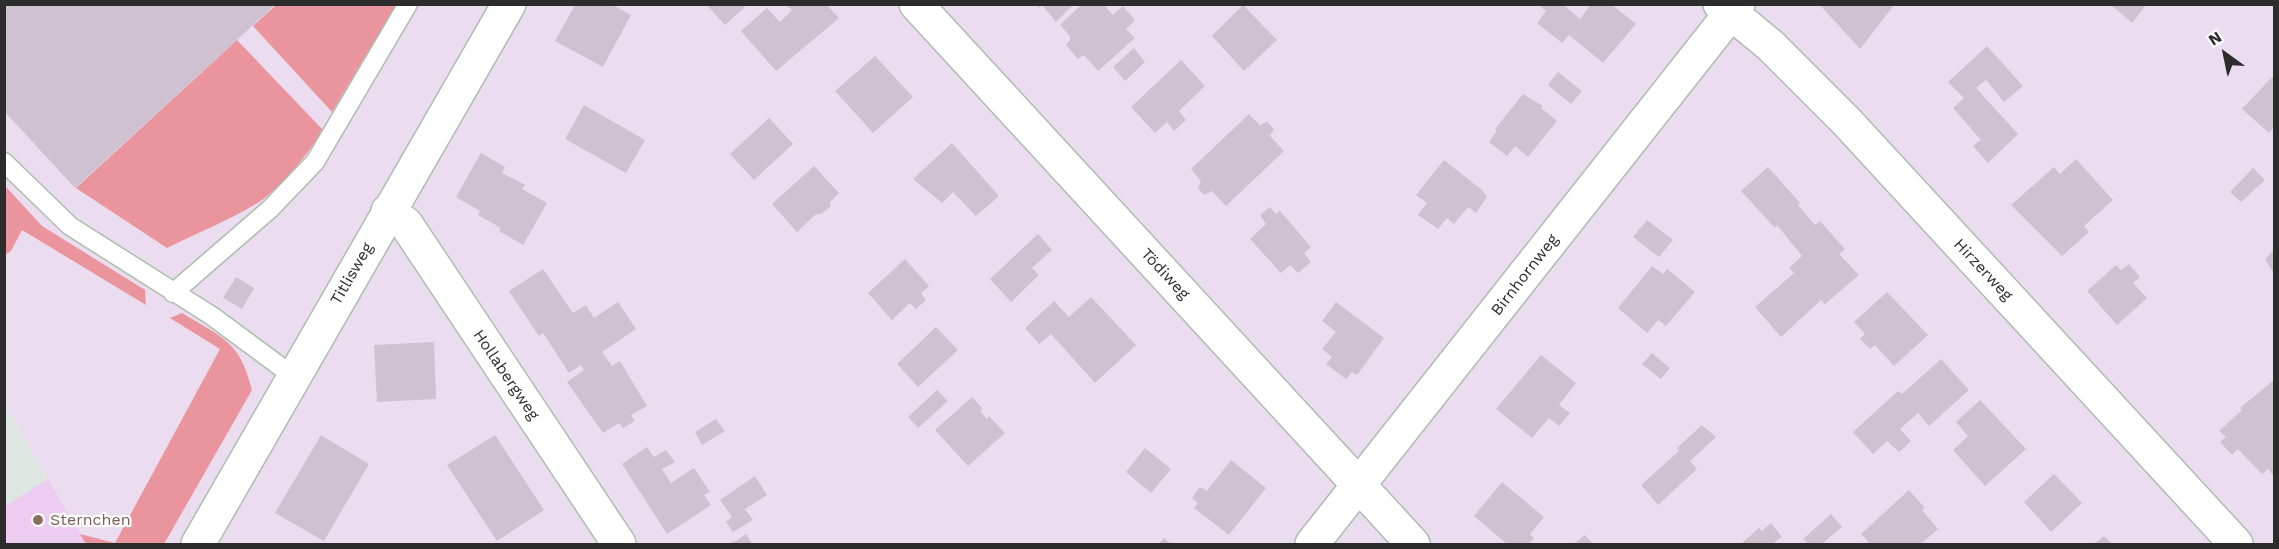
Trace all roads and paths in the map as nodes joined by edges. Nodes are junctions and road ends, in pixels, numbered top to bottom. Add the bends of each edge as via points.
1 (408, 4) edge
2 (509, 4) edge
3 (916, 4) edge
4 (1729, 8) edge
5 (4, 162) edge
6 (388, 211) junction
7 (172, 293) junction
8 (293, 376) junction
9 (1359, 486) junction
10 (198, 544) edge
11 (619, 544) edge
12 (1312, 544) edge
13 (1413, 544) edge
14 (2236, 544) edge

1 - 7 lane via 315,162 270,209
2 - 6 street, Titlisweg
3 - 9 street, Tödiweg
4 - 9 street, Birnhornweg
4 - 14 street, Hirzerweg via 1847,122
5 - 7 lane via 70,226
6 - 8 street, Titlisweg
6 - 11 street, Hollabergweg via 406,224
7 - 8 lane via 212,316
8 - 10 street, Titlisweg
9 - 12 street, Birnhornweg
9 - 13 street, Tödiweg

